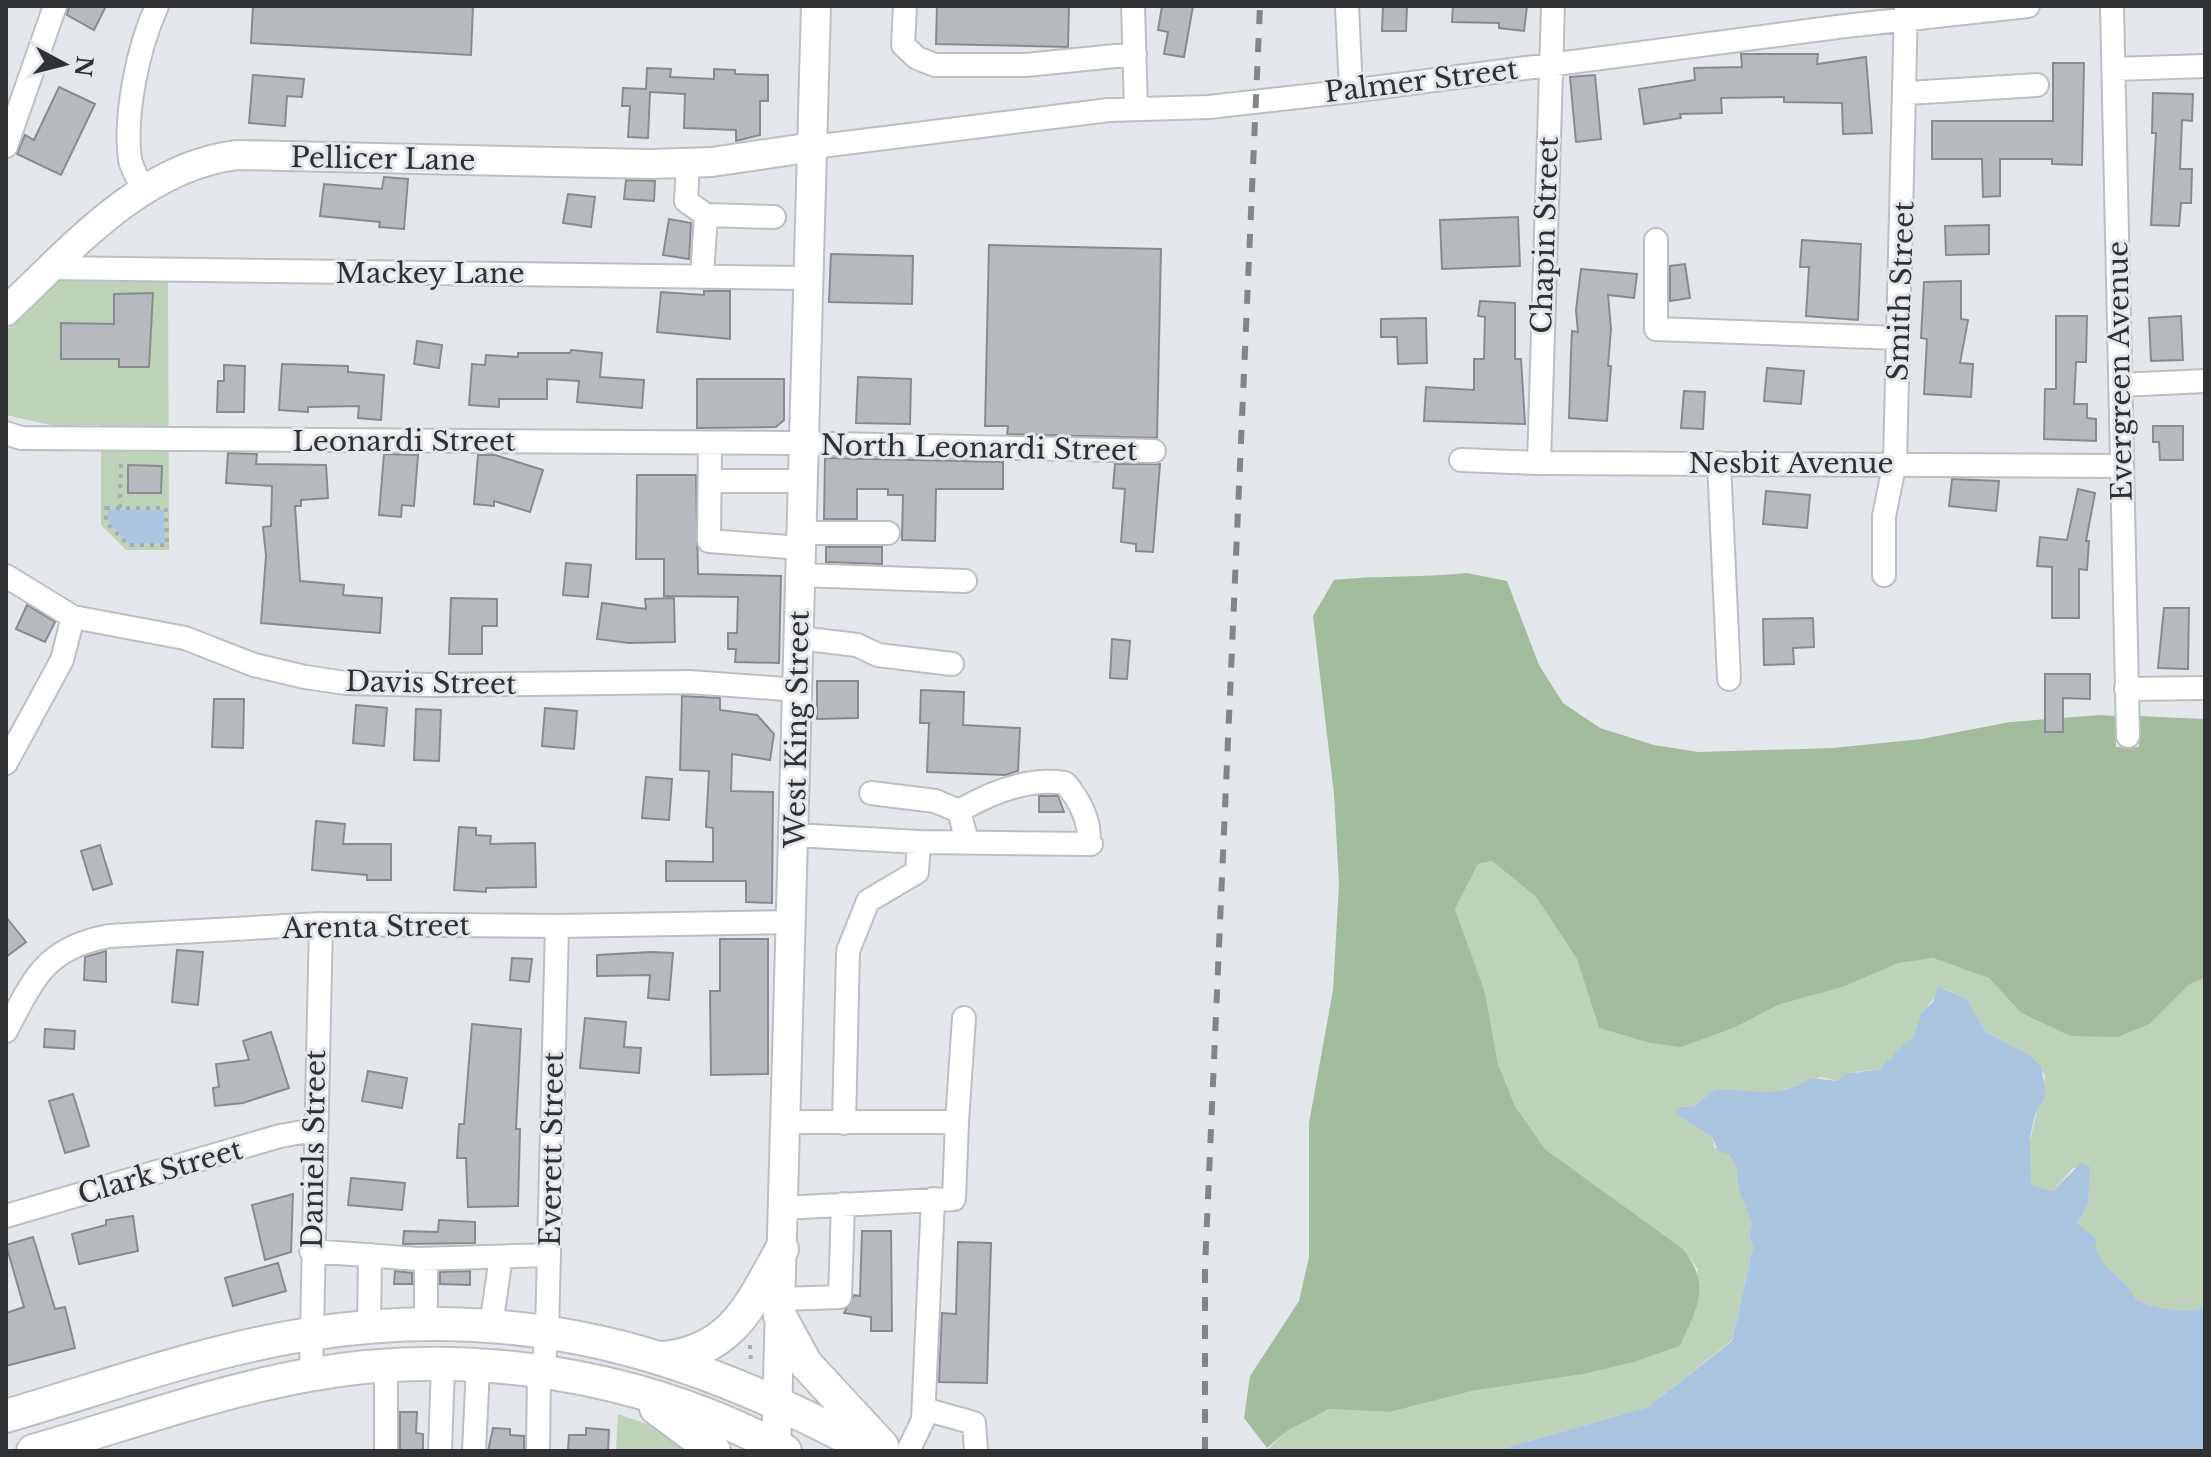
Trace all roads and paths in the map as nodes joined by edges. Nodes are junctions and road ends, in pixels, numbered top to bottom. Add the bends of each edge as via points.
1 (55, 6) edge
2 (157, 6) edge
3 (816, 6) edge
4 (905, 6) edge
5 (1133, 6) edge
6 (1347, 6) edge
7 (1553, 6) edge
8 (2028, 6) edge
9 (2112, 6) edge
10 (1906, 13) edge
11 (1135, 54) junction
12 (1551, 65) junction
13 (2205, 66) edge
14 (2114, 69) junction
15 (2037, 85) dead end
16 (1351, 91) junction
17 (1907, 93) junction
18 (1136, 109) junction
19 (6, 146) edge
20 (813, 147) junction
21 (688, 162) junction
22 (143, 189) junction
23 (706, 215) junction
24 (774, 217) dead end
25 (1656, 240) dead end
26 (51, 268) junction
27 (702, 277) junction
28 (808, 278) junction
29 (6, 311) edge
30 (1899, 338) junction
31 (2205, 381) edge
32 (2120, 385) junction
33 (6, 433) edge
34 (121, 440) junction
35 (710, 443) junction
36 (804, 443) junction
37 (1154, 451) dead end
38 (1461, 460) dead end
39 (1895, 462) junction
40 (1539, 463) junction
41 (1719, 463) junction
42 (2122, 466) junction
43 (710, 481) junction
44 (803, 481) junction
45 (144, 501) dead end
46 (120, 508) junction
47 (144, 508) junction
48 (888, 533) dead end
49 (801, 552) junction
50 (1884, 575) dead end
51 (6, 576) edge
52 (965, 581) dead end
53 (73, 617) junction
54 (799, 638) junction
55 (952, 664) dead end
56 (1729, 679) dead end
57 (2205, 688) edge
58 (2126, 689) junction
59 (798, 690) junction
60 (2128, 736) dead end
61 (6, 763) edge
62 (871, 793) dead end
63 (959, 811) junction
64 (794, 835) junction
65 (967, 841) junction
66 (919, 842) junction
67 (792, 922) junction
68 (321, 924) junction
69 (557, 926) junction
70 (964, 1018) dead end
71 (6, 1031) edge
72 (786, 1122) junction
73 (957, 1122) junction
74 (844, 1123) junction
75 (314, 1130) junction
76 (943, 1199) junction
77 (843, 1204) junction
78 (783, 1208) junction
79 (6, 1216) edge
80 (782, 1249) junction
81 (311, 1251) junction
82 (370, 1255) junction
83 (549, 1255) junction
84 (501, 1257) junction
85 (426, 1259) junction
86 (781, 1307) junction
87 (426, 1324) junction
88 (491, 1326) junction
89 (369, 1327) junction
90 (547, 1332) junction
91 (310, 1334) junction
92 (746, 1337) dead end
93 (664, 1358) junction
94 (443, 1365) junction
95 (752, 1365) dead end
96 (386, 1366) junction
97 (478, 1367) junction
98 (541, 1372) junction
99 (311, 1375) junction
100 (627, 1389) junction
101 (779, 1401) junction
102 (924, 1409) junction
103 (6, 1416) edge
104 (72, 1446) edge
105 (779, 1449) edge
106 (33, 1451) edge
107 (386, 1451) edge
108 (440, 1451) edge
109 (474, 1451) edge
110 (538, 1451) edge
111 (714, 1451) edge
112 (872, 1451) edge
113 (886, 1451) edge
114 (908, 1451) edge
115 (976, 1451) edge

1 - 19 street
2 - 22 street via 134,80 130,162
3 - 20 main road, West King Street
4 - 11 street via 903,45 935,65 1026,65
5 - 11 street
6 - 16 street
7 - 12 street, Chapin Street
8 - 10 street, Palmer Street
9 - 14 street, Evergreen Avenue
10 - 12 street, Palmer Street
10 - 17 street, Smith Street
11 - 18 street
12 - 16 street, Palmer Street
12 - 40 street, Chapin Street
13 - 14 street
14 - 32 street, Evergreen Avenue
15 - 17 street
16 - 18 street, Palmer Street via 1209,107
17 - 30 street, Smith Street
18 - 20 street, Palmer Street
20 - 21 main road, Pellicer Lane
20 - 28 main road, West King Street
21 - 22 main road, Pellicer Lane via 238,155 188,165
21 - 23 street via 686,201
22 - 26 main road, Pellicer Lane
23 - 24 street
23 - 27 street
25 - 30 street via 1656,329
26 - 27 street, Mackey Lane
26 - 29 main road, Pellicer Lane
27 - 28 street, Mackey Lane
28 - 36 main road, West King Street
30 - 39 street, Smith Street
31 - 32 street
32 - 42 street, Evergreen Avenue
33 - 34 street, Leonardi Street via 21,438
34 - 35 street, Leonardi Street
34 - 46 path
35 - 36 street, Leonardi Street
35 - 43 street
36 - 37 street, North Leonardi Street
36 - 44 main road, West King Street
38 - 40 street, Nesbit Avenue
39 - 41 street, Nesbit Avenue
39 - 42 street, Nesbit Avenue
39 - 50 street, Smith Street via 1884,516
40 - 41 street, Nesbit Avenue
41 - 56 street
42 - 58 street, Evergreen Avenue
43 - 44 street
43 - 49 street via 709,541
44 - 49 main road, West King Street
45 - 47 path
46 - 47 path
46 - 47 path via 106,508 106,522 128,545 167,545 166,508
48 - 49 street
49 - 52 street
49 - 54 main road, West King Street
51 - 53 street
53 - 59 street, Davis Street via 149,628 254,665 346,683 690,682
53 - 61 street via 62,660
54 - 55 street
54 - 59 main road, West King Street
57 - 58 street
58 - 60 street, Evergreen Avenue
59 - 64 main road, West King Street
62 - 63 street via 935,801
63 - 65 street
63 - 65 street via 1048,780 1065,783 1090,832 1090,844
64 - 66 street
64 - 67 main road, West King Street
65 - 66 street
66 - 74 street via 917,872 868,901 848,951
67 - 69 street, Arenta Street
67 - 72 main road, West King Street
68 - 69 street, Arenta Street
68 - 71 street, Arenta Street via 88,940 36,973
68 - 75 street, Daniels Street
69 - 83 street, Everett Street
70 - 73 street
72 - 74 street
72 - 78 main road, West King Street
73 - 74 street
73 - 76 street
75 - 79 street, Clark Street
75 - 81 street, Daniels Street
76 - 77 street
76 - 102 street
77 - 78 street
77 - 86 street via 840,1297
78 - 80 main road, West King Street
80 - 86 main road, West King Street
80 - 93 highway via 746,1313 725,1336 686,1355
81 - 82 street
81 - 91 street, Daniels Street
82 - 85 street
82 - 89 street
83 - 84 street
83 - 90 street, Everett Street
84 - 85 street
84 - 88 street
85 - 87 street
86 - 101 main road, West King Street
86 - 113 highway via 806,1364
87 - 88 highway
87 - 89 highway
88 - 90 highway
89 - 91 highway
90 - 93 highway
90 - 98 street, Everett Street
91 - 99 street, Daniels Street
91 - 103 highway via 211,1356
92 - 95 path
93 - 101 highway
94 - 96 highway
94 - 97 highway
94 - 108 street
96 - 99 highway
96 - 107 street
97 - 98 highway
97 - 109 street
98 - 100 highway
98 - 110 street, Everett Street
99 - 104 highway via 257,1386
100 - 105 highway via 704,1413
100 - 111 highway
101 - 105 main road, West King Street
101 - 112 highway
102 - 114 street
102 - 115 street via 974,1423
104 - 106 highway

